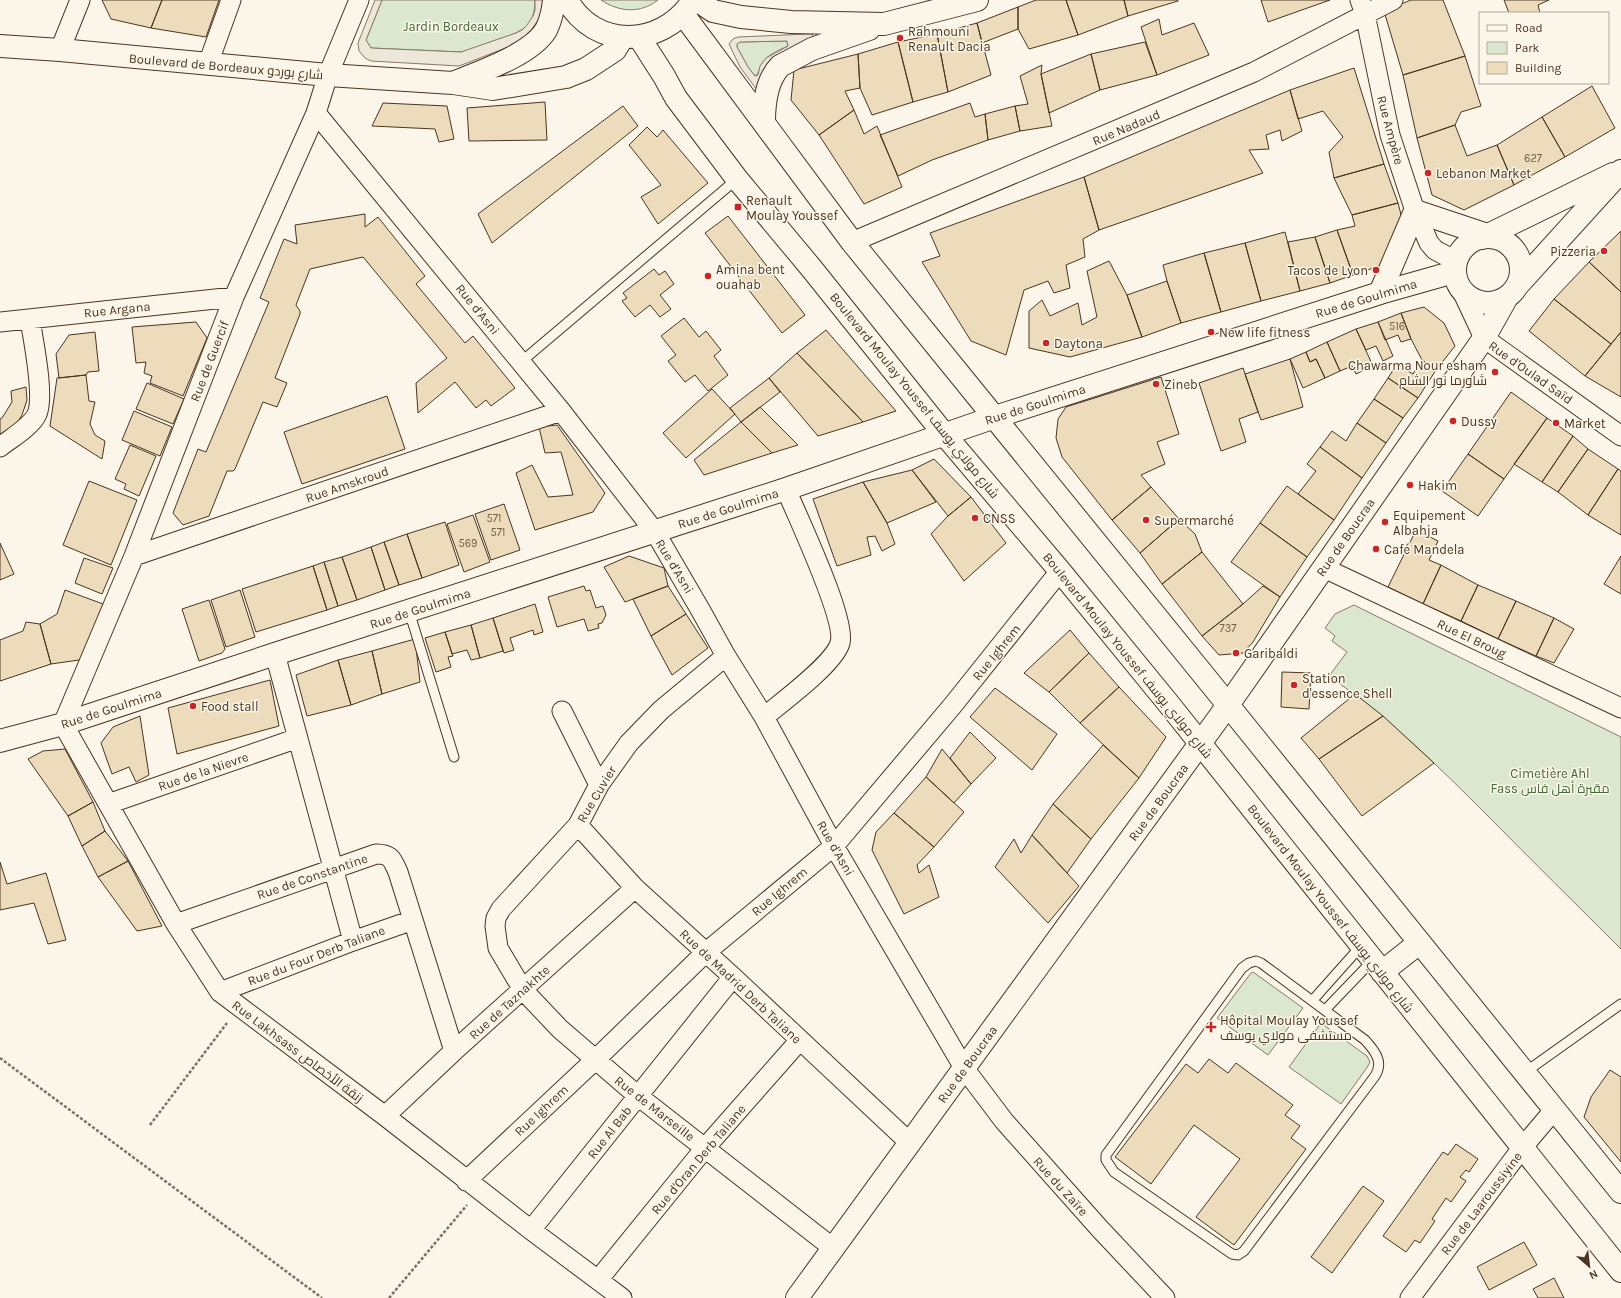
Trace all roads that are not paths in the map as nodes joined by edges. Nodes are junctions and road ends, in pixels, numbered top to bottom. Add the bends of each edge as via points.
1 (80, 0) edge
2 (231, 0) edge
3 (358, 0) edge
4 (554, 0) edge
5 (567, 0) edge
6 (977, 0) edge
7 (1393, 0) edge
8 (691, 5) edge
9 (1363, 7) edge
10 (884, 24) junction
11 (631, 37) junction
12 (0, 46) edge
13 (60, 50) junction
14 (208, 64) junction
15 (328, 75) junction
16 (453, 83) junction
17 (316, 113) junction
18 (764, 122) junction
19 (1621, 171) edge
20 (737, 179) junction
21 (1415, 211) junction
22 (1484, 236) junction
23 (852, 242) junction
24 (1454, 265) junction
25 (1511, 292) junction
26 (1380, 293) junction
27 (234, 296) junction
28 (30, 318) junction
29 (0, 322) edge
30 (1484, 338) junction
31 (521, 362) junction
32 (561, 411) junction
33 (995, 417) junction
34 (944, 434) junction
35 (1621, 436) edge
36 (0, 447) edge
37 (786, 489) junction
38 (654, 532) junction
39 (134, 556) junction
40 (1324, 568) junction
41 (1060, 571) junction
42 (409, 611) junction
43 (275, 654) junction
44 (726, 656) junction
45 (1619, 702) edge
46 (1228, 705) junction
47 (562, 711) dead end
48 (764, 717) junction
49 (63, 724) junction
50 (298, 738) junction
51 (0, 741) edge
52 (1200, 744) junction
53 (454, 757) dead end
54 (599, 785) junction
55 (108, 804) junction
56 (578, 825) junction
57 (834, 846) junction
58 (333, 868) junction
59 (635, 888) junction
60 (413, 920) junction
61 (176, 924) junction
62 (353, 941) junction
63 (1419, 943) junction
64 (498, 948) joint
65 (705, 953) junction
66 (1372, 960) junction
67 (733, 977) junction
68 (523, 990) junction
69 (220, 992) junction
70 (1312, 1001) junction
71 (1621, 1004) edge
72 (1325, 1010) junction
73 (800, 1040) junction
74 (454, 1051) junction
75 (595, 1060) junction
76 (964, 1068) junction
77 (1524, 1072) junction
78 (638, 1096) junction
79 (1554, 1110) junction
80 (385, 1116) junction
81 (910, 1143) junction
82 (705, 1148) junction
83 (1522, 1148) junction
84 (473, 1186) junction
85 (1621, 1192) edge
86 (531, 1230) junction
87 (833, 1248) junction
88 (1621, 1271) edge
89 (598, 1280) junction
90 (622, 1298) edge
91 (797, 1298) edge
92 (1165, 1298) edge
93 (1410, 1298) edge

1 - 13 street
2 - 14 street
3 - 15 street, Rue de Guercif
4 - 16 main road, Boulevard de Bordeaux شارع بوردو via 552,17 537,41 496,65
5 - 11 main road via 584,21 595,28 615,36
6 - 10 main road
7 - 9 street, Rue Nadaud
8 - 10 main road via 741,17 791,22
8 - 11 main road via 664,29 653,34
8 - 18 main road
9 - 21 street, Rue Ampère via 1390,135
9 - 23 street, Rue Nadaud via 1254,72
10 - 18 main road via 812,49 780,66 769,84
11 - 16 main road, Boulevard de Bordeaux شارع بوردو via 586,69 566,77 493,89
11 - 20 main road, Boulevard Moulay Youssef شارع مولاي يوسف via 664,76 676,98
12 - 13 main road, Boulevard de Bordeaux شارع بوردو
13 - 14 main road, Boulevard de Bordeaux شارع بوردو
14 - 15 main road, Boulevard de Bordeaux شارع بوردو
15 - 16 main road, Boulevard de Bordeaux شارع بوردو
15 - 17 street, Rue de Guercif
17 - 27 street, Rue de Guercif
17 - 31 street, Rue d'Asni
18 - 23 main road
19 - 22 main road
19 - 25 main road
20 - 31 lane
20 - 34 main road, Boulevard Moulay Youssef شارع مولاي يوسف
21 - 22 main road
21 - 24 street, Rue Ampère via 1429,243
21 - 26 main road
22 - 24 main road via 1473,240
22 - 25 main road via 1503,241 1512,247 1518,256 1520,278
23 - 33 main road
24 - 25 main road via 1469,297 1478,302 1498,302
24 - 26 main road, Rue de Goulmima
24 - 30 street, Rue d'Oulad Saïd
25 - 30 main road, Rue de Boucraa
26 - 33 main road, Rue de Goulmima
27 - 28 street, Rue Argana
27 - 39 street, Rue de Guercif
28 - 29 street, Rue Argana
28 - 36 street via 40,392 37,414 21,432
30 - 35 street, Rue d'Oulad Saïd
30 - 40 main road, Rue de Boucraa
31 - 32 street, Rue d'Asni
32 - 38 street, Rue d'Asni
32 - 39 street, Rue Amskroud
33 - 34 main road, Rue de Goulmima
33 - 46 main road
34 - 37 main road, Rue de Goulmima
34 - 41 main road, Boulevard Moulay Youssef شارع مولاي يوسف
37 - 38 main road, Rue de Goulmima
37 - 48 street via 831,597 841,633 840,643 833,656
38 - 42 main road, Rue de Goulmima
38 - 44 street, Rue d'Asni
39 - 49 street, Rue de Guercif
40 - 45 street, Rue El Broug
40 - 46 main road, Rue de Boucraa
41 - 52 main road, Boulevard Moulay Youssef شارع مولاي يوسف
41 - 57 street, Rue Ighrem via 953,706
42 - 43 main road, Rue de Goulmima
42 - 53 lane
43 - 49 main road, Rue de Goulmima
43 - 50 street
44 - 48 street, Rue d'Asni
44 - 54 street, Rue Cuvier via 661,710 629,743
46 - 52 main road, Rue de Boucraa
46 - 63 main road
47 - 54 street
48 - 57 street, Rue d'Asni
49 - 51 main road, Rue de Goulmima
49 - 55 street, Rue Lakhsass زنقة الأخصاص
50 - 55 street, Rue de la Nievre
50 - 58 street
52 - 66 main road, Boulevard Moulay Youssef شارع مولاي يوسف
52 - 76 main road, Rue de Boucraa
54 - 56 street, Rue Cuvier
55 - 61 street, Rue Lakhsass زنقة الأخصاص
56 - 59 street, Rue de Madrid Derb Taliane
56 - 64 street, Rue Cuvier via 501,909 495,926
57 - 65 street, Rue Ighrem
57 - 76 street, Rue d'Asni
58 - 60 street, Rue de Constantine via 376,854 392,858
58 - 61 street, Rue de Constantine
58 - 62 street
59 - 65 street, Rue de Madrid Derb Taliane
59 - 68 street, Rue de Taznakhte
60 - 62 street, Rue du Four Derb Taliane
60 - 74 street, Rue de Constantine
61 - 69 street, Rue Lakhsass زنقة الأخصاص
62 - 69 street, Rue du Four Derb Taliane
63 - 66 main road
63 - 77 main road
64 - 68 street, Rue de Marseille
65 - 67 street, Rue de Madrid Derb Taliane
65 - 75 street, Rue Ighrem
66 - 70 lane
66 - 72 lane
66 - 83 main road, Boulevard Moulay Youssef شارع مولاي يوسف
67 - 73 street, Rue de Madrid Derb Taliane
67 - 78 street, Rue Al Bab
68 - 74 street, Rue de Taznakhte
68 - 75 street, Rue de Marseille via 560,1029
69 - 80 street, Rue Lakhsass زنقة الأخصاص
70 - 72 lane
70 - 72 lane via 1261,963 1256,961 1242,968 1106,1155 1106,1160 1114,1172 1232,1254 1244,1251 1379,1070 1380,1062 1372,1048
71 - 77 lane
73 - 81 street, Rue de Madrid Derb Taliane
73 - 82 street, Rue d'Oran Derb Taliane
74 - 80 street, Rue de Taznakhte
75 - 78 street, Rue de Marseille
75 - 84 street, Rue Ighrem
76 - 81 main road, Rue de Boucraa
76 - 92 street, Rue du Zaïre via 1004,1121
77 - 79 main road
78 - 82 street, Rue de Marseille
78 - 86 street, Rue Al Bab
79 - 83 street, Rue de Laaroussiyine
79 - 85 main road
80 - 84 street, Rue Lakhsass زنقة الأخصاص
81 - 87 main road, Rue de Boucraa
82 - 87 street, Rue de Marseille
82 - 89 street, Rue d'Oran Derb Taliane
83 - 88 main road, Boulevard Moulay Youssef شارع مولاي يوسف
83 - 93 street, Rue de Laaroussiyine
84 - 86 street, Rue Lakhsass زنقة الأخصاص
86 - 89 street, Rue Lakhsass زنقة الأخصاص
87 - 91 main road, Rue de Boucraa
89 - 90 street, Rue Lakhsass زنقة الأخصاص

